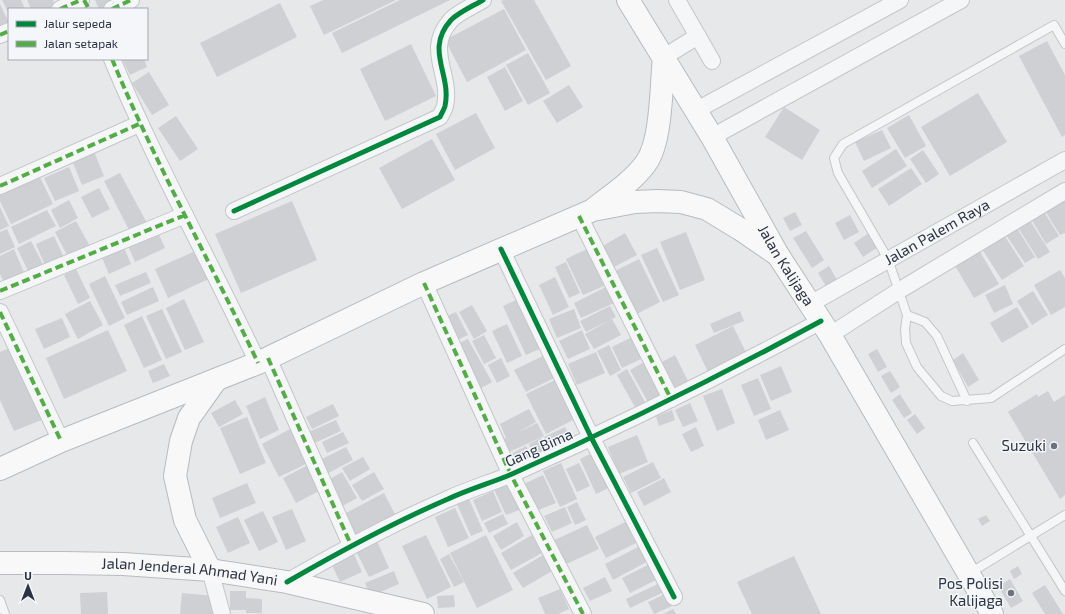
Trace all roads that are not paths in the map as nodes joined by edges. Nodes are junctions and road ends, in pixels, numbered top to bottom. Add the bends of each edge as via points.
1 (81, 0) edge
2 (131, 0) edge
3 (483, 0) edge
4 (628, 0) edge
5 (678, 0) edge
6 (900, 0) edge
7 (961, 0) edge
8 (62, 8) edge
9 (114, 8) edge
10 (698, 36) junction
11 (1065, 44) edge
12 (664, 57) junction
13 (112, 60) edge
14 (712, 61) dead end
15 (695, 111) junction
16 (139, 124) junction
17 (712, 137) junction
18 (1065, 160) edge
19 (0, 186) edge
20 (1065, 191) edge
21 (234, 210) dead end
22 (586, 213) junction
23 (185, 215) junction
24 (502, 249) junction
25 (778, 256) junction
26 (888, 259) junction
27 (424, 283) junction
28 (900, 290) junction
29 (0, 291) edge
30 (0, 312) edge
31 (907, 315) junction
32 (820, 320) junction
33 (1065, 349) edge
34 (263, 361) junction
35 (216, 380) junction
36 (671, 399) junction
37 (968, 401) junction
38 (591, 438) junction
39 (61, 441) junction
40 (973, 443) dead end
41 (0, 468) edge
42 (510, 475) junction
43 (1065, 515) edge
44 (1030, 536) junction
45 (351, 545) junction
46 (0, 563) edge
47 (210, 570) junction
48 (287, 582) junction
49 (973, 583) junction
50 (1065, 591) edge
51 (674, 597) dead end
52 (0, 600) edge
53 (5, 614) edge
54 (222, 614) edge
55 (423, 614) edge
56 (583, 614) edge
57 (972, 614) edge
58 (992, 614) edge

1 - 8 street
2 - 9 street
3 - 21 street via 452,19 440,37 438,53 445,85 445,106 440,117
4 - 12 highway, Jalan Kalijaga
5 - 10 street
6 - 15 street
7 - 17 street
10 - 12 street
10 - 14 street
11 - 26 lane via 1054,25 843,144 834,158 838,173
12 - 15 highway, Jalan Kalijaga
12 - 22 highway via 655,145 646,163
13 - 16 street
15 - 17 highway, Jalan Kalijaga
16 - 19 street
16 - 23 street
17 - 25 highway, Jalan Kalijaga
18 - 26 street, Jalan Palem Raya
20 - 28 street, Jalan Palem Raya
22 - 24 highway
22 - 25 highway via 635,202 682,202 707,209
22 - 36 street
23 - 29 street
23 - 34 street
24 - 27 highway
24 - 38 street
25 - 32 highway, Jalan Kalijaga
26 - 28 lane
26 - 32 street, Jalan Palem Raya
27 - 34 highway
27 - 42 street
28 - 31 lane
28 - 32 street, Jalan Palem Raya
30 - 39 street
31 - 37 lane via 925,322 937,336
31 - 37 lane via 906,343 917,367 941,396 952,401
32 - 36 street, Gang Bima via 757,356
32 - 49 highway, Jalan Kalijaga
33 - 37 lane via 991,398
34 - 35 highway
34 - 45 street
35 - 39 highway
35 - 47 highway via 189,418 181,441 175,476 185,520
36 - 38 street, Gang Bima
38 - 42 street, Gang Bima
38 - 51 street
39 - 41 highway
40 - 44 lane
42 - 45 street, Gang Bima via 447,499
42 - 56 street
43 - 44 lane
44 - 49 lane
44 - 50 lane
45 - 48 street, Gang Bima
46 - 47 highway, Jalan Jenderal Ahmad Yani via 116,564
47 - 48 highway, Jalan Jenderal Ahmad Yani
47 - 54 street
48 - 55 highway, Jalan Jenderal Ahmad Yani
49 - 57 highway
49 - 58 highway, Jalan Kalijaga
52 - 53 lane

